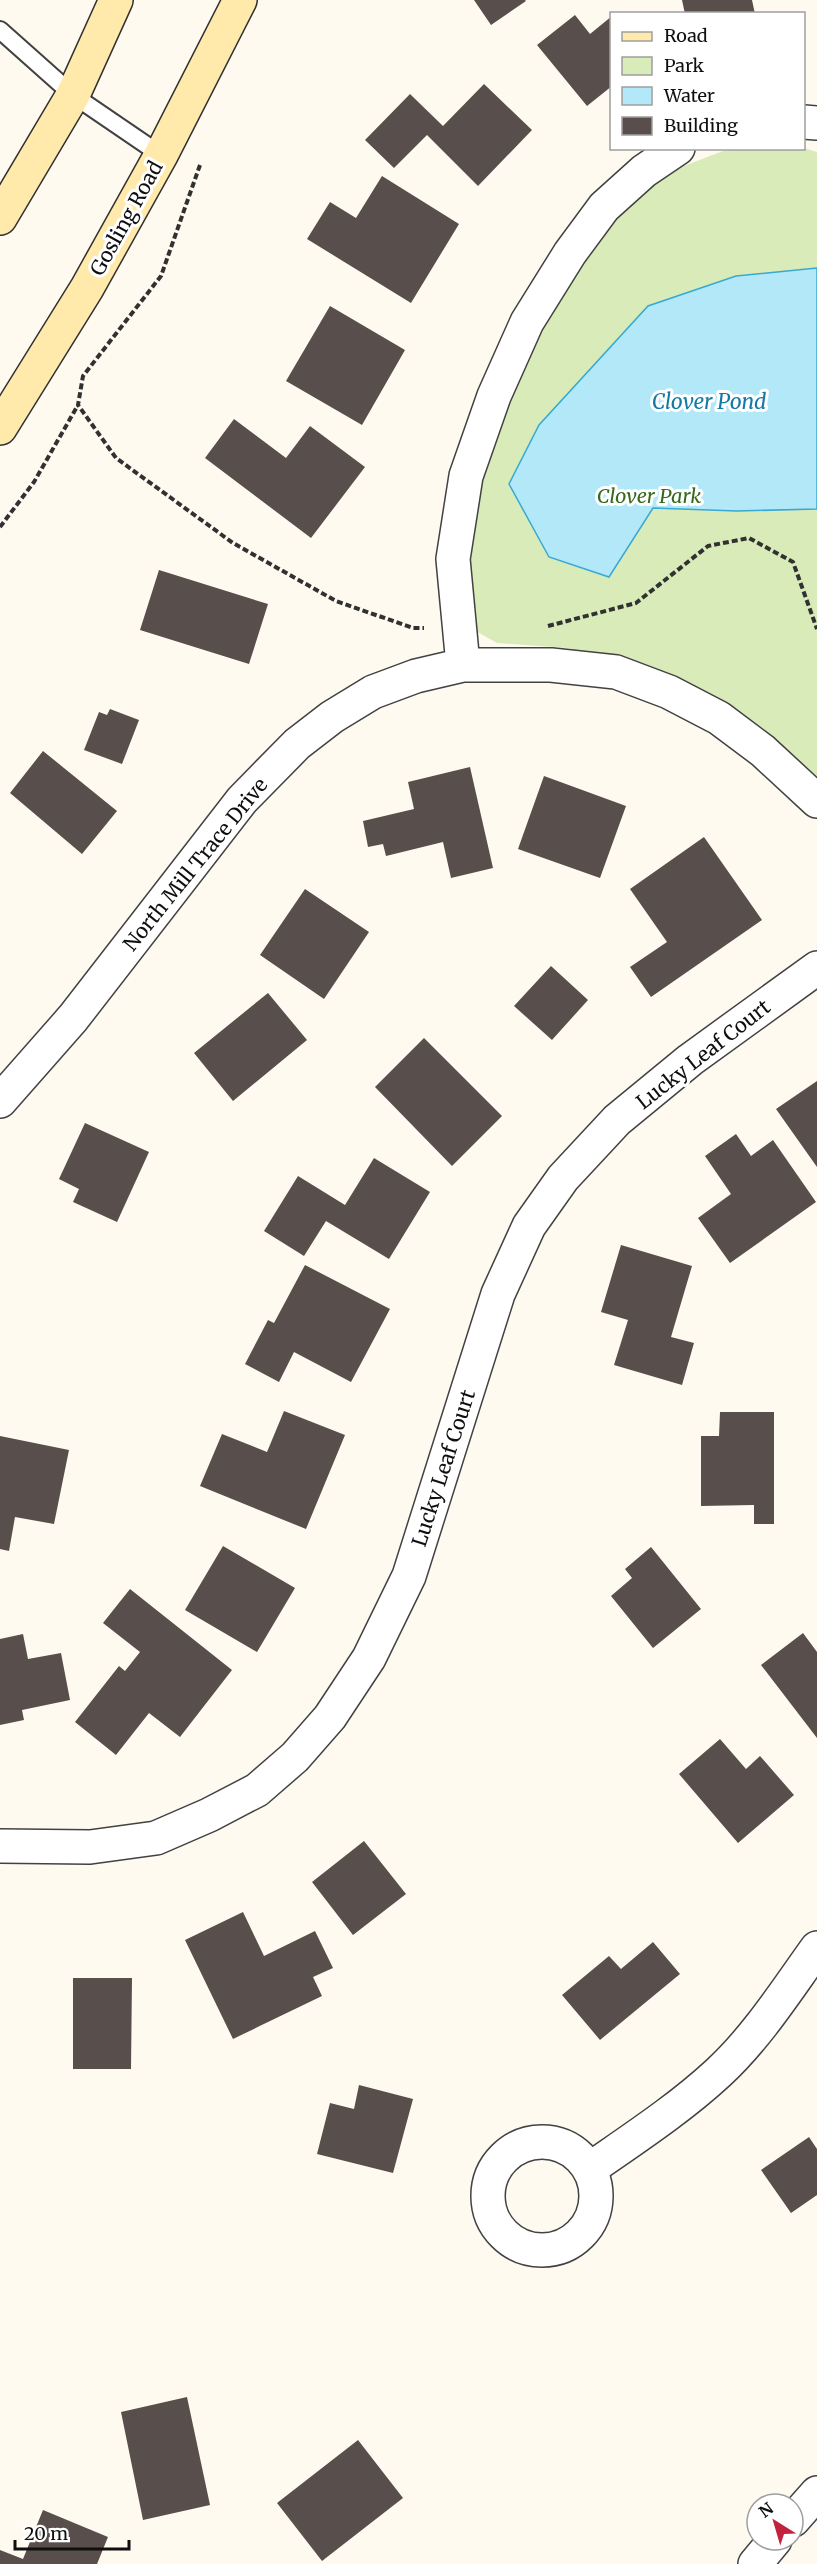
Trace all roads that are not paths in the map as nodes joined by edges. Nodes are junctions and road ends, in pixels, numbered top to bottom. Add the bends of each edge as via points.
1 (116, 0) edge
2 (240, 0) edge
3 (0, 30) edge
4 (73, 95) junction
5 (675, 150) edge
6 (161, 155) junction
7 (0, 218) edge
8 (0, 428) edge
9 (463, 665) junction
10 (817, 801) edge
11 (817, 968) edge
12 (0, 1101) edge
13 (0, 1846) edge
14 (817, 1948) edge
15 (590, 2169) dead end
16 (817, 2493) edge
17 (805, 2506) edge
18 (765, 2552) edge
19 (755, 2564) edge

1 - 4 main road
2 - 6 main road, Gosling Road
3 - 4 lane
4 - 6 lane
4 - 7 main road
5 - 9 street via 644,171 604,207 570,253 527,322 494,396 466,476 453,559
6 - 8 main road, Gosling Road via 87,288
9 - 10 street, North Mill Trace Drive via 550,665 616,672 669,692 719,718 763,751
9 - 12 street, North Mill Trace Drive via 373,692 297,744 242,800 73,1018
11 - 13 street, Lucky Leaf Court via 690,1060 617,1120 563,1178 529,1226 498,1294 409,1576 369,1658 330,1717 295,1757 257,1790 156,1838 90,1847
14 - 15 street via 754,2035 717,2073 654,2125
16 - 17 street
18 - 19 street

